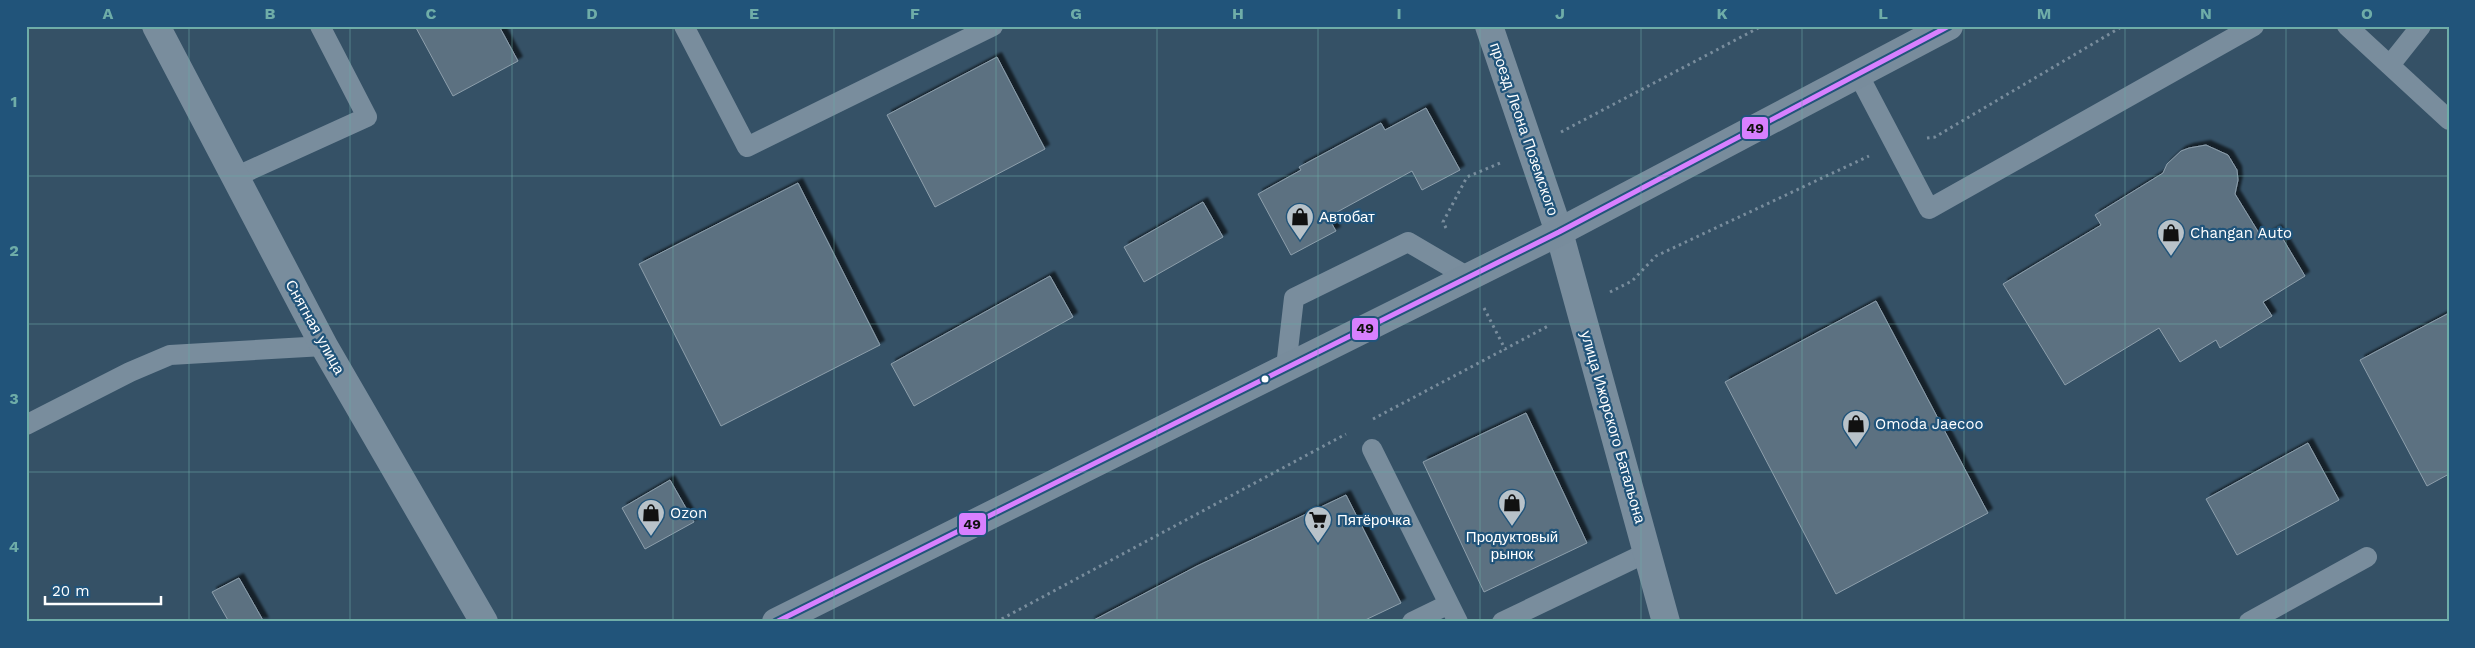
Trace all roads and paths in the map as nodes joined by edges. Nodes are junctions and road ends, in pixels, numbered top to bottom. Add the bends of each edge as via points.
1 (156, 26) edge
2 (320, 26) edge
3 (684, 26) edge
4 (993, 26) edge
5 (1489, 26) edge
6 (1949, 26) edge
7 (2254, 26) edge
8 (2347, 26) edge
9 (2421, 26) edge
10 (2390, 65) junction
11 (1858, 74) junction
12 (2449, 120) edge
13 (235, 177) junction
14 (1559, 232) junction
15 (1468, 277) junction
16 (324, 346) junction
17 (1505, 349) dead end
18 (1286, 368) junction
19 (1370, 420) dead end
20 (26, 425) edge
21 (1354, 429) dead end
22 (1372, 448) dead end
23 (1648, 552) junction
24 (2367, 558) dead end
25 (1449, 604) junction
26 (484, 622) edge
27 (776, 622) edge
28 (996, 622) edge
29 (1412, 622) edge
30 (1458, 622) edge
31 (1502, 622) edge
32 (1666, 622) edge
33 (2249, 622) edge

1 - 13 street, Снятная улица
2 - 13 lane via 367,117
3 - 4 lane via 747,147
5 - 14 street, проезд Леона Поземского
6 - 11 main road
7 - 11 lane via 1929,209
8 - 10 lane
9 - 10 lane
10 - 12 lane
11 - 14 main road
13 - 16 street, Снятная улица
14 - 15 main road
14 - 23 street, улица Ижорского Батальона
15 - 18 main road
15 - 18 lane via 1408,242 1294,298
16 - 20 lane via 170,355
16 - 26 street, Снятная улица
17 - 19 path
18 - 27 main road
21 - 28 path
22 - 25 lane
23 - 31 lane
23 - 32 street, улица Ижорского Батальона
24 - 33 lane
25 - 29 lane
25 - 30 lane

